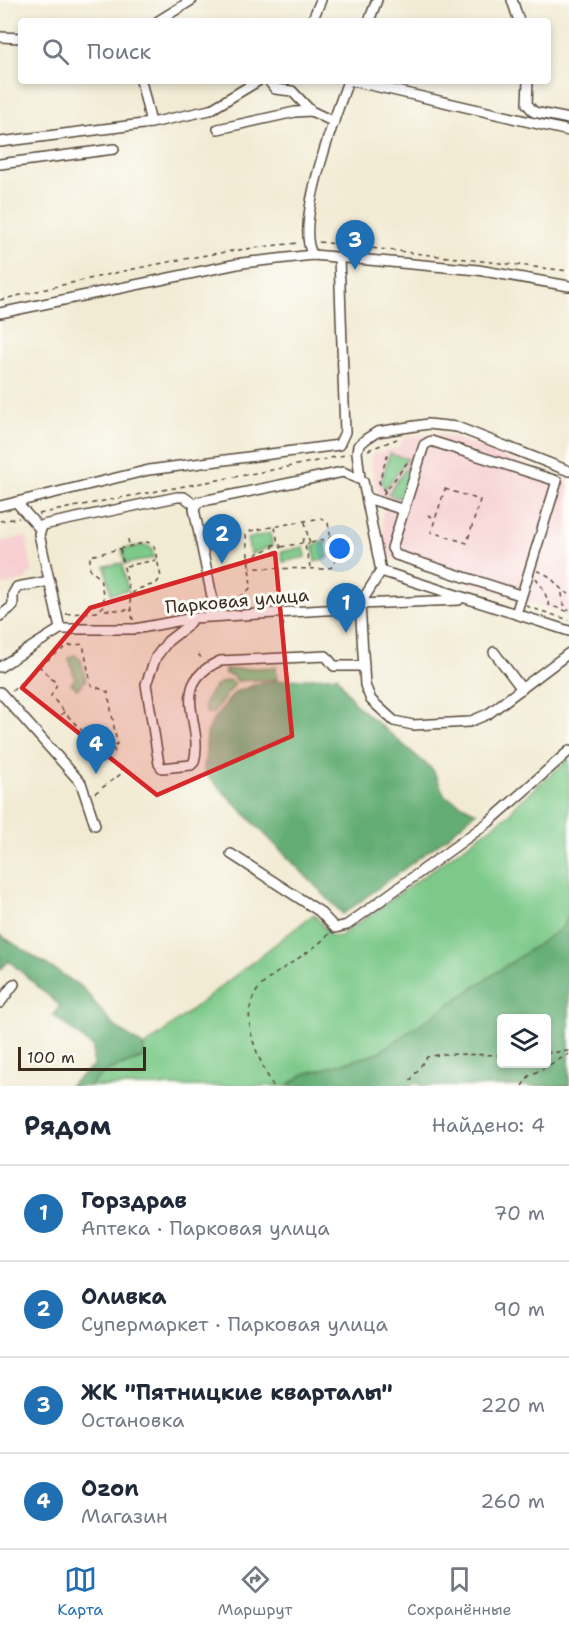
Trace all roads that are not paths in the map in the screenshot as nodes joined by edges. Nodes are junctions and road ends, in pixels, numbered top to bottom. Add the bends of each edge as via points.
1 (192, 0) edge
2 (321, 0) edge
3 (377, 0) edge
4 (512, 0) edge
5 (163, 18) edge
6 (313, 18) edge
7 (370, 18) edge
8 (518, 18) edge
9 (0, 36) edge
10 (18, 38) edge
11 (142, 84) edge
12 (253, 84) edge
13 (271, 84) edge
14 (347, 84) edge
15 (366, 84) edge
16 (528, 84) edge
17 (311, 111) junction
18 (569, 119) edge
19 (334, 122) junction
20 (151, 123) junction
21 (218, 129) dead end
22 (569, 131) edge
23 (0, 142) edge
24 (114, 149) dead end
25 (0, 164) edge
26 (313, 255) junction
27 (339, 257) junction
28 (569, 286) edge
29 (0, 313) edge
30 (343, 440) junction
31 (357, 449) junction
32 (569, 471) edge
33 (360, 478) junction
34 (367, 498) junction
35 (16, 502) junction
36 (195, 505) junction
37 (0, 506) edge
38 (404, 510) junction
39 (40, 529) junction
40 (381, 571) junction
41 (50, 581) junction
42 (520, 595) junction
43 (476, 601) junction
44 (360, 604) junction
45 (516, 614) junction
46 (0, 616) edge
47 (216, 616) junction
48 (193, 618) junction
49 (60, 629) junction
50 (569, 630) edge
51 (494, 652) dead end
52 (569, 653) edge
53 (364, 666) junction
54 (0, 667) edge
55 (522, 688) junction
56 (2, 695) edge
57 (569, 751) edge
58 (95, 825) dead end
59 (231, 855) dead end
60 (14, 984) dead end
61 (0, 1003) edge

1 - 5 street
2 - 6 street
3 - 7 street
4 - 8 street
9 - 10 street
11 - 20 street
12 - 20 street via 210,110
13 - 17 street via 275,89 292,91
14 - 19 street
15 - 22 street
16 - 18 street via 527,104 534,112
17 - 19 street
17 - 21 street
19 - 26 street via 315,183 308,222 306,242
20 - 23 street
24 - 25 street
26 - 27 street
26 - 29 street via 231,266
27 - 28 street via 478,270
27 - 30 street
30 - 31 street
30 - 35 street via 339,445 312,450 149,470
31 - 32 street via 377,432 442,424
31 - 33 street
33 - 34 street
33 - 36 street via 342,472
34 - 38 street
34 - 40 street
35 - 37 street
35 - 39 street
36 - 39 street via 177,497 43,525
36 - 47 street
38 - 42 street via 392,548 396,555
38 - 42 street via 424,445 431,441 556,481
39 - 41 street
40 - 43 street
40 - 44 street
41 - 46 street via 17,587 13,606
41 - 49 street
42 - 45 street
43 - 44 street, Парковая улица via 442,598
43 - 45 street
44 - 47 street, Парковая улица via 341,609
44 - 53 street
45 - 50 street
47 - 48 street, Парковая улица
48 - 49 street, Парковая улица via 135,629
48 - 53 street via 156,657 146,684 162,768 194,762 190,698 193,685 207,666 220,661 326,656 334,666
49 - 54 street
51 - 55 street
52 - 55 street
53 - 55 street via 371,700 394,721 413,726 469,722 488,714
56 - 58 street via 81,783
57 - 59 street via 489,822 347,925 335,928 319,911
60 - 61 street

